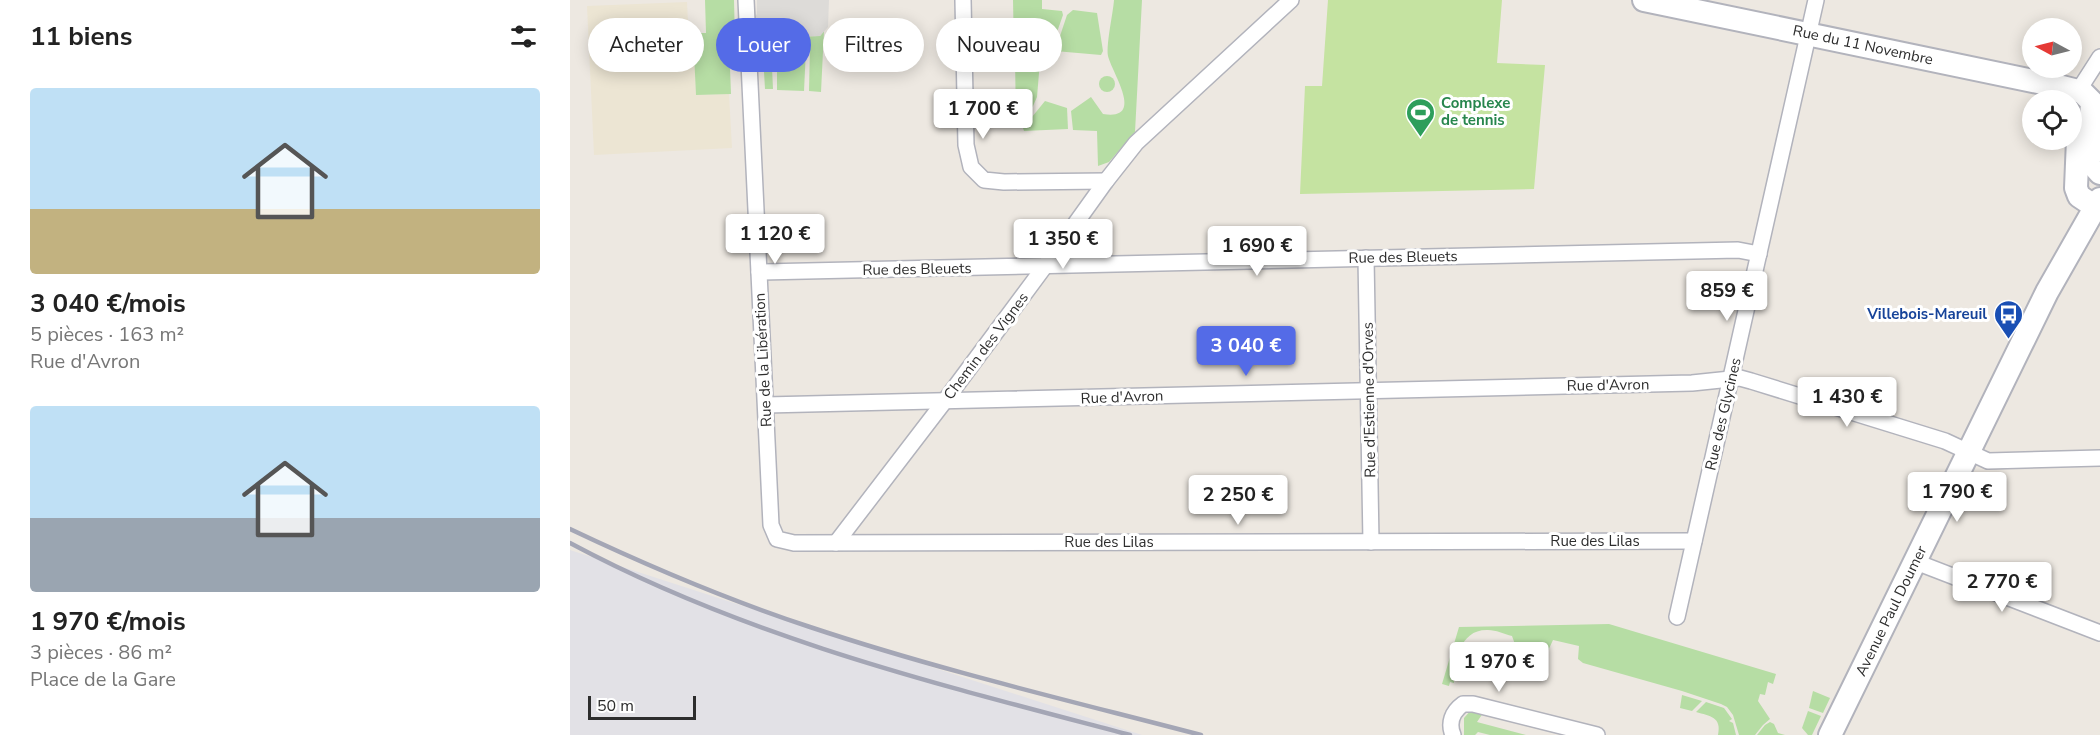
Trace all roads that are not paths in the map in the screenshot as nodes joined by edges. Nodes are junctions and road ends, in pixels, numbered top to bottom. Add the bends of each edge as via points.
1 (746, 0) edge
2 (963, 0) edge
3 (1291, 0) edge
4 (1644, 0) edge
5 (1816, 0) edge
6 (1809, 34) junction
7 (2100, 57) edge
8 (2090, 80) edge
9 (2100, 175) edge
10 (1106, 181) junction
11 (2093, 201) edge
12 (1759, 254) junction
13 (1366, 258) junction
14 (1046, 266) junction
15 (759, 272) junction
16 (1729, 379) junction
17 (1370, 390) junction
18 (944, 402) junction
19 (766, 405) junction
20 (1969, 452) junction
21 (2100, 458) edge
22 (777, 539) joint
23 (1694, 541) junction
24 (1371, 542) junction
25 (836, 543) junction
26 (1916, 562) junction
27 (1677, 617) dead end
28 (2100, 633) edge
29 (1453, 735) edge
30 (1597, 735) edge
31 (1830, 735) edge

1 - 15 street, Rue de la Libération
2 - 10 street via 966,145 971,167 984,180
3 - 10 street, Chemin des Vignes via 1136,143
4 - 6 street, Rue du 11 Novembre
5 - 6 street, Rue des Glycines
6 - 8 street, Rue du 11 Novembre
6 - 12 street, Rue des Glycines
7 - 8 street
8 - 9 street via 2089,154
8 - 11 street via 2076,188
9 - 11 street, Avenue Paul Doumer
10 - 14 street, Chemin des Vignes
11 - 20 street, Avenue Paul Doumer via 2059,255 2047,292
12 - 13 street, Rue des Bleuets via 1738,250
12 - 16 street, Rue des Glycines
13 - 14 street, Rue des Bleuets
13 - 17 street, Rue d'Estienne d'Orves
14 - 15 street, Rue des Bleuets
14 - 18 street, Chemin des Vignes
15 - 19 street, Rue de la Libération
16 - 17 street, Rue d'Avron
16 - 20 street, Rue d'Avron via 1740,378 1945,441
16 - 23 street, Rue des Glycines
17 - 18 street, Rue d'Avron
17 - 24 street, Rue d'Estienne d'Orves
18 - 19 street, Rue d'Avron
18 - 25 street, Chemin des Vignes
19 - 22 street, Rue de la Libération via 771,525
20 - 21 street, Rue d'Avron via 1988,461
20 - 26 street, Avenue Paul Doumer
22 - 25 street, Rue des Lilas
23 - 24 street, Rue des Lilas
23 - 27 street, Rue des Glycines
24 - 25 street, Rue des Lilas
26 - 28 street
26 - 31 street, Avenue Paul Doumer
29 - 30 street via 1453,714 1463,704 1473,704

